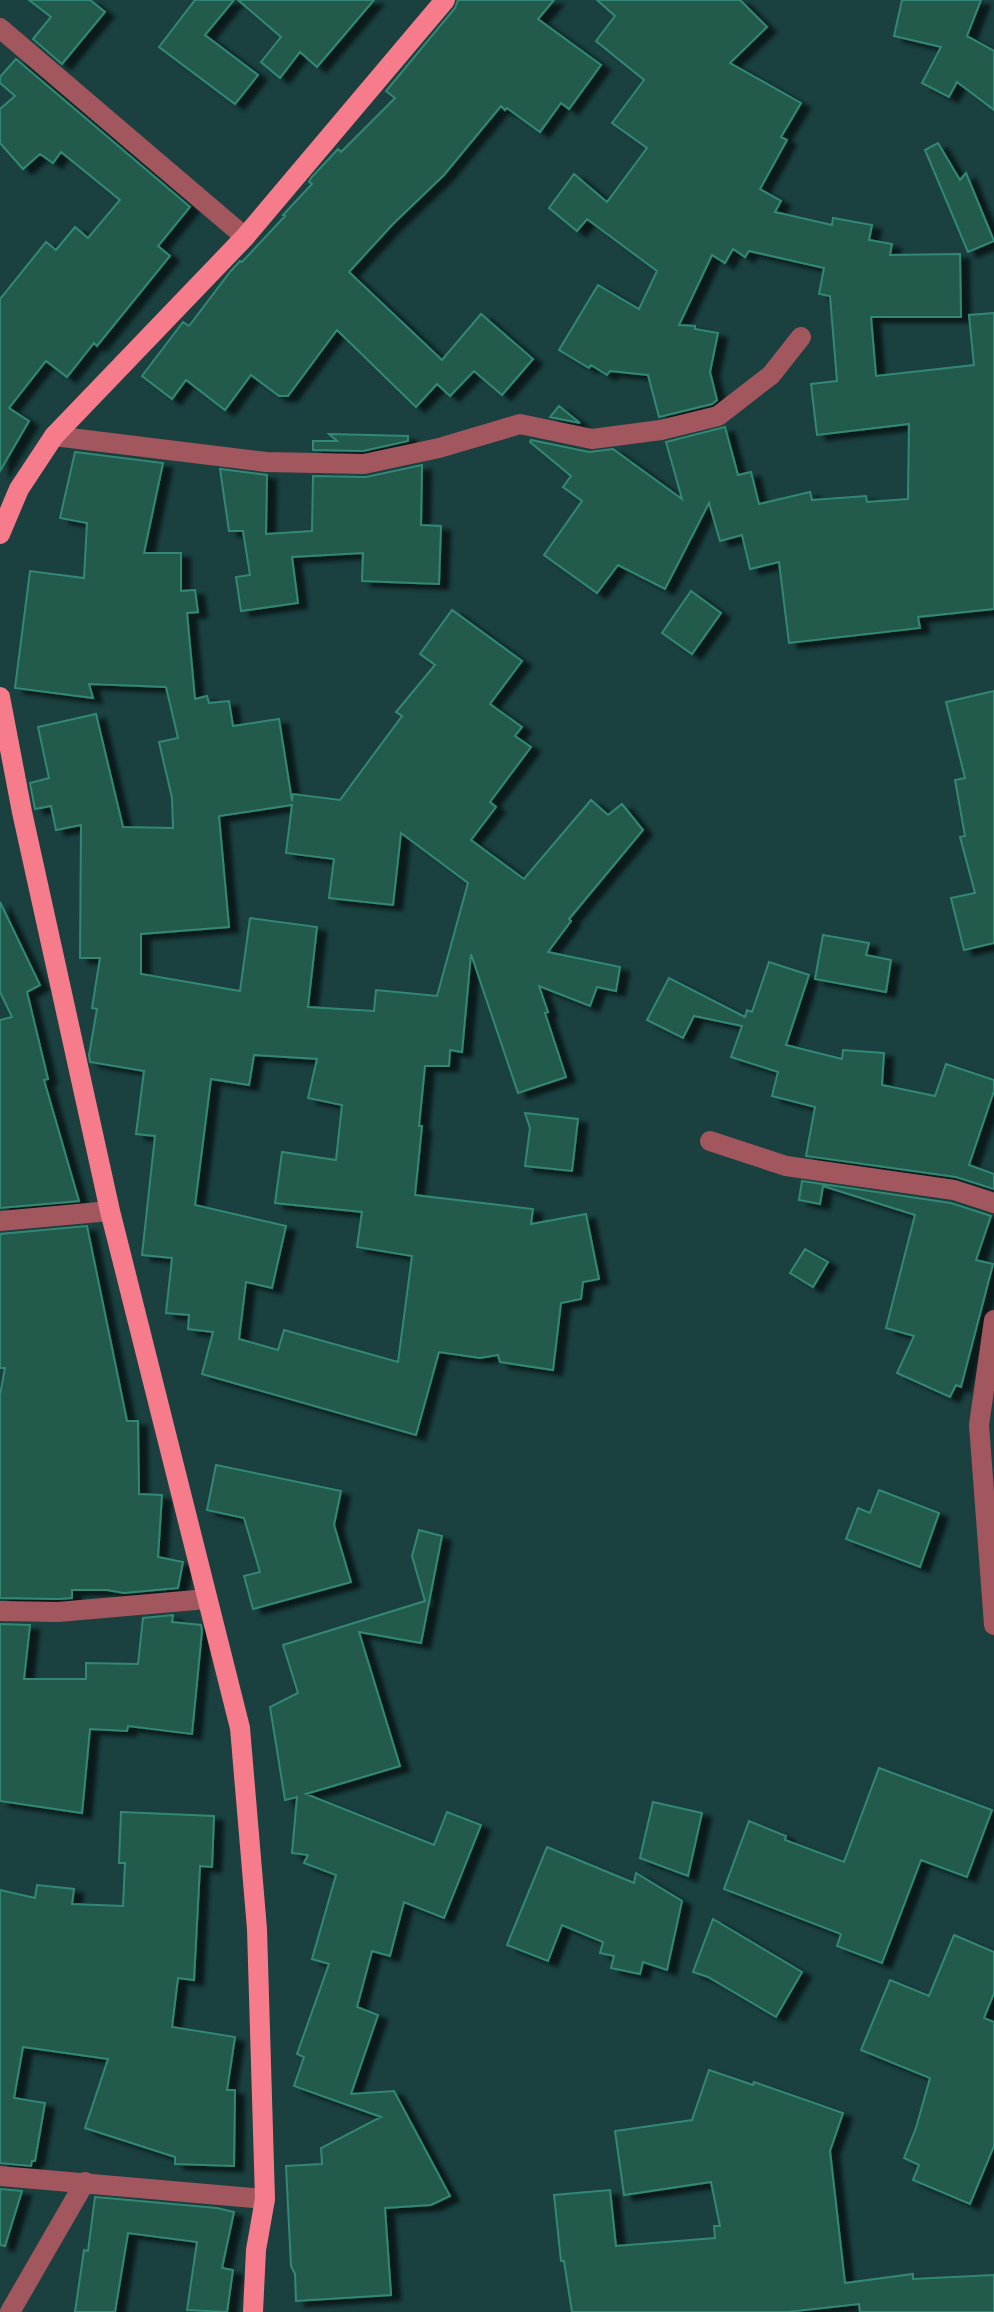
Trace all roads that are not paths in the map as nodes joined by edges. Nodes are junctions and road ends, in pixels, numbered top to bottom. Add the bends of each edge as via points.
1 (445, 0) edge
2 (0, 28) edge
3 (245, 237) junction
4 (801, 337) dead end
5 (54, 436) junction
6 (0, 534) edge
7 (0, 697) edge
8 (710, 1141) dead end
9 (994, 1203) edge
10 (110, 1211) junction
11 (0, 1221) edge
12 (994, 1320) edge
13 (207, 1599) junction
14 (0, 1611) edge
15 (994, 1625) edge
16 (0, 2176) edge
17 (85, 2182) junction
18 (265, 2199) junction
19 (10, 2312) edge
20 (253, 2312) edge

1 - 3 main road
2 - 3 street
3 - 5 main road
4 - 5 street via 771,375 718,416 661,430 592,439 520,424 364,464 266,462
5 - 6 main road via 19,489
7 - 10 main road
8 - 9 street via 786,1166 954,1190
10 - 11 street
10 - 13 main road
12 - 15 street via 979,1425
13 - 14 street via 58,1612
13 - 18 main road via 240,1728 257,1929
16 - 17 street
17 - 18 street
17 - 19 street
18 - 20 main road

